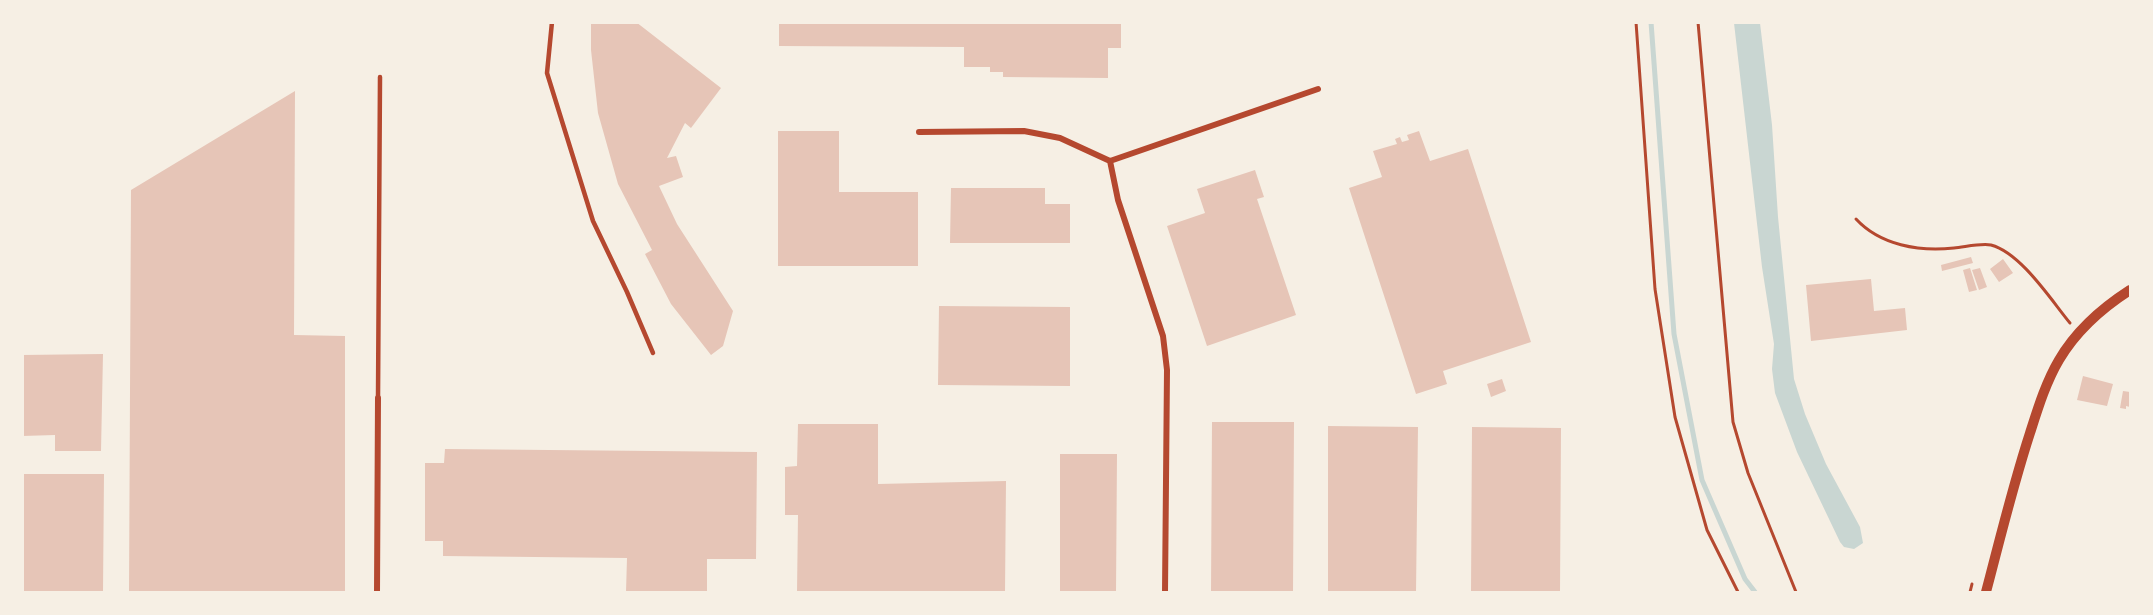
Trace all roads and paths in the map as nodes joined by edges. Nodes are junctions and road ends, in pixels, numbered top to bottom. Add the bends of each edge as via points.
1 (552, 22) edge
2 (1636, 22) edge
3 (1698, 22) edge
4 (380, 77) dead end
5 (1318, 89) dead end
6 (919, 132) dead end
7 (1110, 162) junction
8 (1856, 219) dead end
9 (2130, 290) edge
10 (2079, 333) junction
11 (653, 352) dead end
12 (378, 398) joint
13 (377, 592) edge
14 (1165, 592) edge
15 (1738, 592) edge
16 (1796, 592) edge
17 (1986, 592) edge

1 - 11 lane via 546,73 593,221
2 - 15 path via 1655,289 1676,417 1707,530
3 - 16 path via 1734,422 1749,473
4 - 12 lane
5 - 7 street
6 - 7 street via 1024,131 1060,138
7 - 14 street via 1118,200 1163,336 1167,369
8 - 10 path via 1876,237 1894,243 1942,250 1990,245 1999,249 2021,262
9 - 10 street
10 - 17 street via 2059,360 2043,393 2018,468
12 - 13 street

